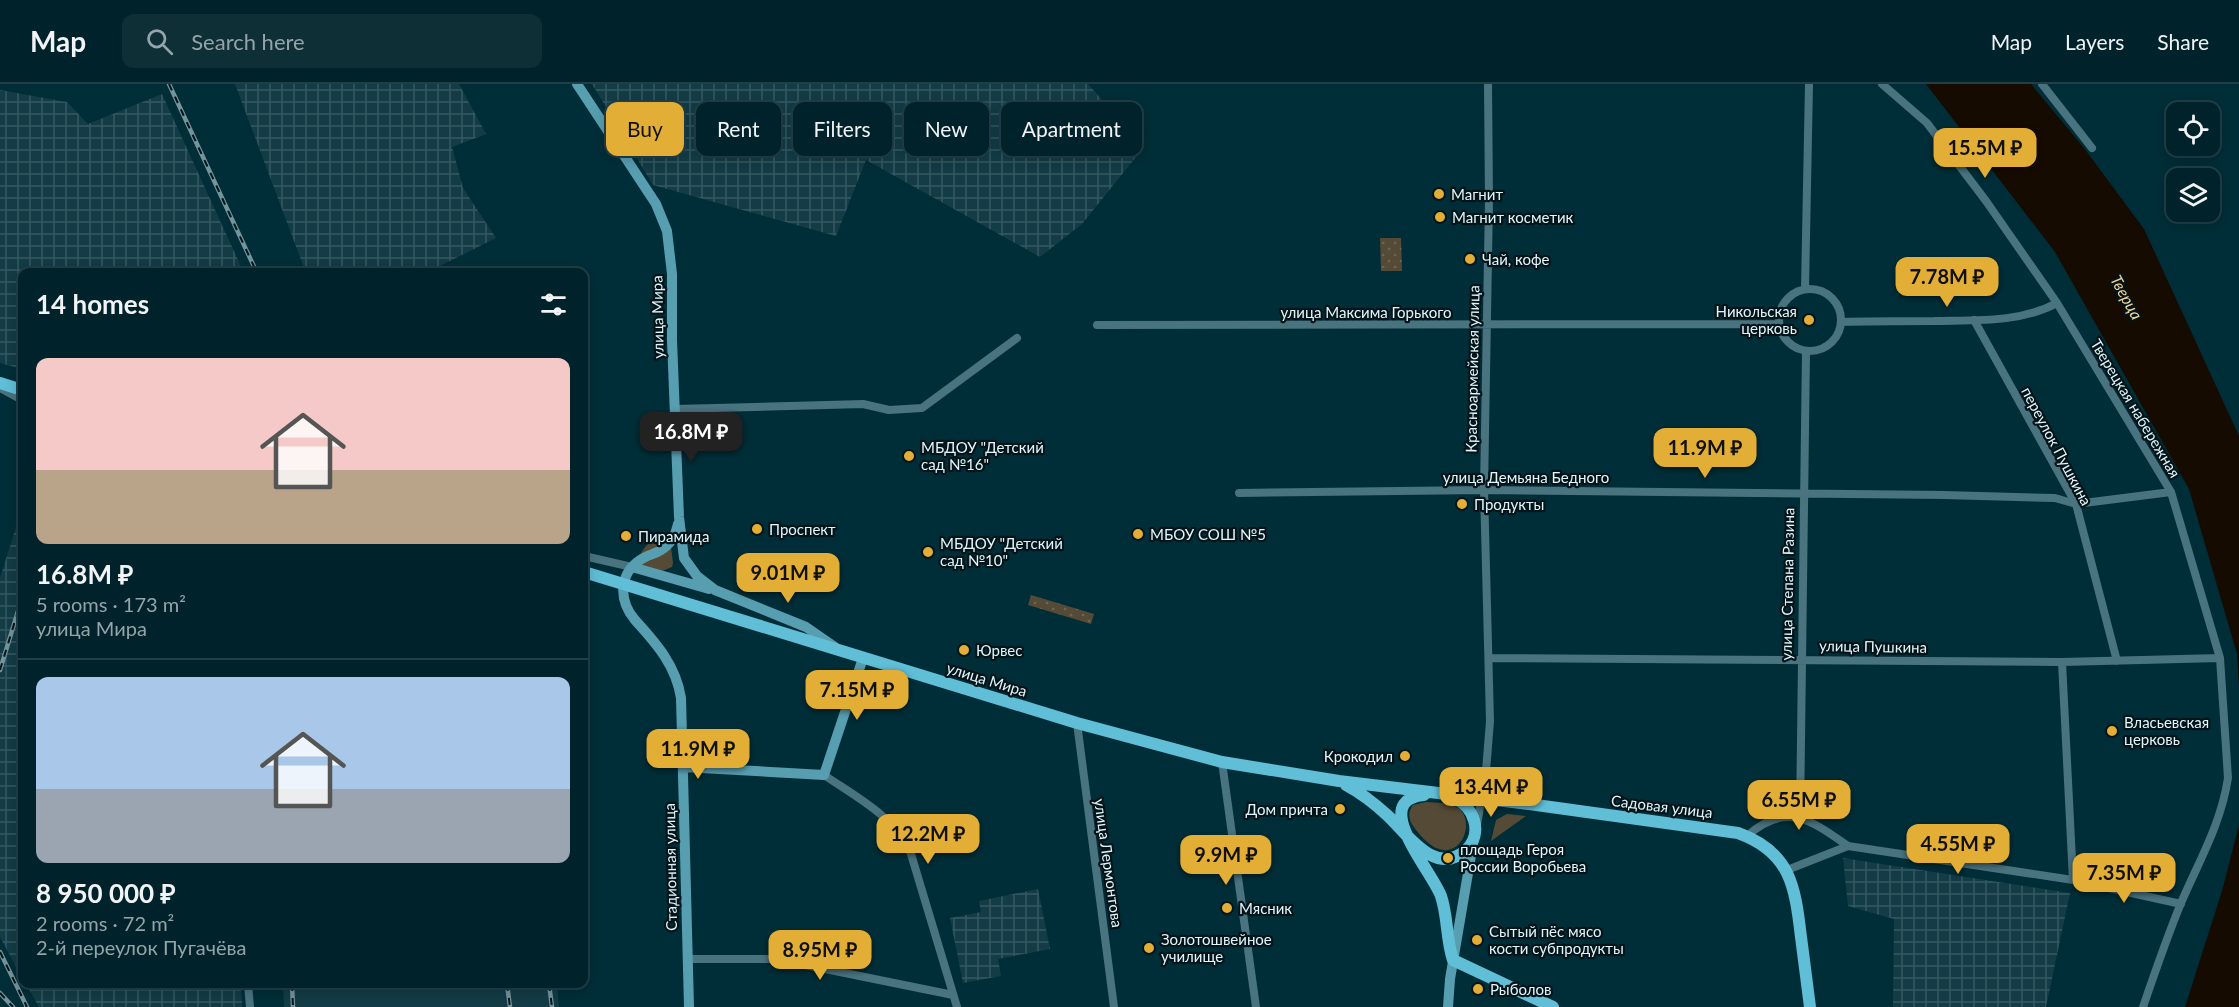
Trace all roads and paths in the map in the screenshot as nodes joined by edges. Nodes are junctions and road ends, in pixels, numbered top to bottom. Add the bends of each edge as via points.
1 (576, 84) edge
2 (1488, 84) edge
3 (1809, 84) edge
4 (1882, 84) edge
5 (2042, 84) edge
6 (2092, 148) dead end
7 (1805, 288) junction
8 (2057, 303) junction
9 (1974, 320) junction
10 (1841, 322) junction
11 (1779, 324) junction
12 (1097, 325) dead end
13 (1487, 325) junction
14 (1017, 338) dead end
15 (1806, 351) junction
16 (0, 383) edge
17 (18, 384) edge
18 (0, 388) edge
19 (18, 389) edge
20 (18, 397) edge
21 (675, 409) junction
22 (1484, 490) junction
23 (2171, 492) junction
24 (1239, 493) dead end
25 (1803, 493) junction
26 (2076, 504) junction
27 (679, 517) junction
28 (659, 552) junction
29 (588, 556) edge
30 (684, 558) junction
31 (632, 567) junction
32 (588, 573) edge
33 (715, 590) junction
34 (843, 652) junction
35 (863, 658) junction
36 (1489, 658) junction
37 (2220, 658) junction
38 (1801, 659) junction
39 (2117, 661) junction
40 (2062, 662) junction
41 (1077, 723) junction
42 (1222, 762) junction
43 (683, 767) junction
44 (824, 775) junction
45 (1339, 781) junction
46 (1440, 794) junction
47 (1482, 799) junction
48 (1800, 817) junction
49 (1474, 835) junction
50 (1747, 836) junction
51 (1408, 838) junction
52 (1848, 846) junction
53 (1787, 870) junction
54 (2073, 880) junction
55 (2181, 904) junction
56 (687, 959) junction
57 (1454, 960) junction
58 (248, 988) edge
59 (953, 995) junction
60 (250, 1007) edge
61 (688, 1007) edge
62 (957, 1007) edge
63 (1114, 1007) edge
64 (1256, 1007) edge
65 (1448, 1007) edge
66 (1553, 1007) edge
67 (1809, 1007) edge
68 (2143, 1007) edge

1 - 21 street, улица Мира via 656,204 667,231 672,274
2 - 13 street, Красноармейская улица
3 - 7 street
4 - 8 street, Тверецкая набережная via 1926,123
5 - 6 street
7 - 10 street via 1831,296 1841,312
7 - 11 street via 1785,301
8 - 9 street via 2025,316
8 - 23 street, Тверецкая набережная
9 - 10 street
9 - 26 street, переулок Пушкина
10 - 15 street via 1830,344
11 - 13 street, улица Максима Горького
11 - 15 street via 1791,345
12 - 13 street, улица Максима Горького
13 - 22 street, Красноармейская улица
14 - 21 street via 922,408 889,410 863,404
15 - 25 street, улица Степана Разина
16 - 17 street
16 - 19 main road
18 - 20 street
21 - 27 street, улица Мира
22 - 24 street, улица Демьяна Бедного
22 - 25 street, улица Демьяна Бедного
22 - 36 street, Красноармейская улица
23 - 26 street, улица Демьяна Бедного
23 - 37 street, Тверецкая набережная
25 - 26 street, улица Демьяна Бедного via 2055,498
25 - 38 street, улица Степана Разина
26 - 39 street, переулок Пушкина
27 - 28 street via 673,537
27 - 30 street, улица Мира
28 - 30 street via 672,552
28 - 31 street
29 - 31 street
30 - 33 street, улица Мира via 697,576
31 - 33 street
31 - 43 street, Стадионная улица via 623,586 624,603 662,651 676,677 682,706
32 - 34 main road
33 - 34 street, улица Мира via 806,627
34 - 35 main road, улица Мира
35 - 41 main road, улица Мира
35 - 44 street
36 - 38 street, улица Пушкина
36 - 47 street, Красноармейская улица via 1490,722
37 - 39 street, улица Пушкина
37 - 55 street, Тверецкая набережная via 2228,778 2220,816
38 - 40 street, улица Пушкина
38 - 48 street, улица Степана Разина
39 - 40 street, улица Пушкина
40 - 54 street
41 - 42 main road, улица Мира
41 - 63 street, улица Лермонтова
42 - 45 main road, улица Мира
42 - 64 street
43 - 44 street
43 - 56 street, Стадионная улица
44 - 59 street via 885,817 904,839
45 - 46 main road, улица Мира
45 - 51 main road, улица Мира via 1375,804
46 - 47 main road, Садовая улица
46 - 49 main road via 1468,808 1474,819
46 - 51 main road via 1416,796 1404,804 1400,817
47 - 49 street, Красноармейская улица
47 - 50 main road, Садовая улица via 1721,829
48 - 50 street via 1768,822
48 - 52 street
49 - 51 main road via 1459,855 1444,859 1429,855
49 - 57 street
50 - 53 main road, Садовая улица via 1773,853
51 - 57 main road via 1441,897
52 - 53 street
52 - 54 street
53 - 67 main road via 1797,900
54 - 55 street
55 - 68 street, Тверецкая набережная
56 - 59 street via 776,959
56 - 61 street, Стадионная улица
57 - 65 street
57 - 66 main road
58 - 60 street
59 - 62 street

